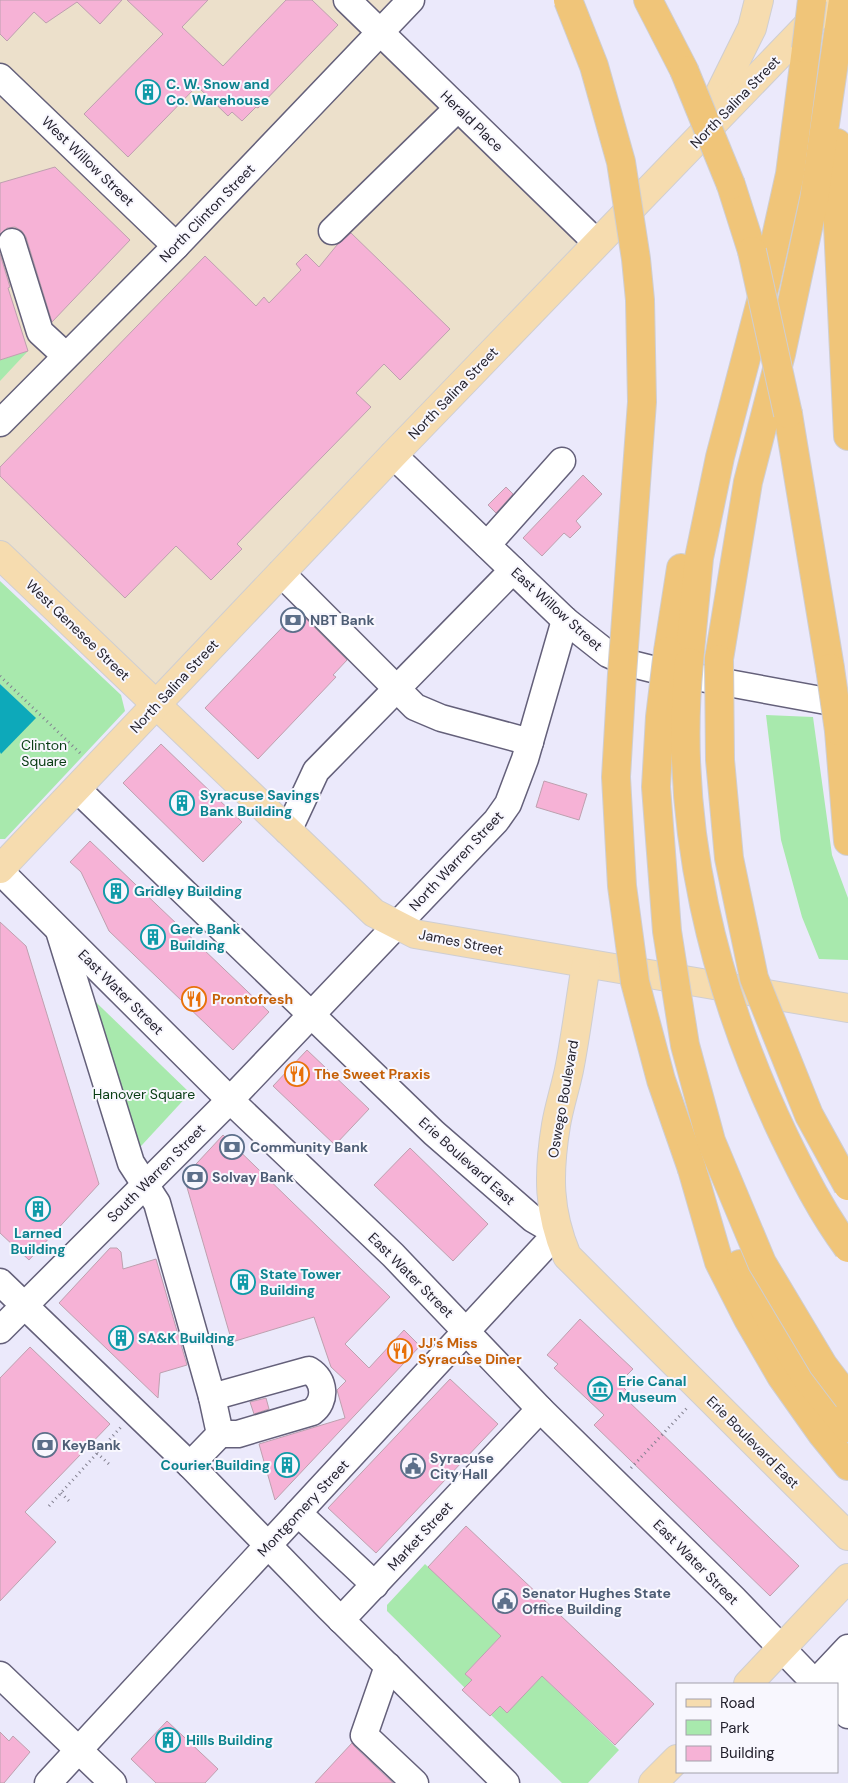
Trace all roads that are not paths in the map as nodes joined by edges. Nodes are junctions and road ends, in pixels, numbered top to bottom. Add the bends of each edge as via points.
1 (347, 0) edge
2 (411, 0) edge
3 (568, 0) edge
4 (648, 0) edge
5 (759, 0) edge
6 (812, 0) edge
7 (839, 3) edge
8 (380, 32) junction
9 (0, 77) edge
10 (458, 108) junction
11 (692, 147) junction
12 (332, 231) dead end
13 (12, 242) dead end
14 (598, 243) junction
15 (176, 246) junction
16 (66, 356) junction
17 (0, 423) edge
18 (848, 436) edge
19 (393, 456) junction
20 (562, 462) dead end
21 (487, 545) junction
22 (0, 555) edge
23 (513, 570) junction
24 (281, 573) junction
25 (565, 620) junction
26 (679, 656) junction
27 (398, 690) junction
28 (848, 705) edge
29 (156, 706) junction
30 (839, 731) junction
31 (530, 742) junction
32 (848, 767) edge
33 (77, 789) junction
34 (288, 831) junction
35 (848, 841) edge
36 (0, 870) edge
37 (396, 926) junction
38 (59, 930) junction
39 (586, 965) junction
40 (848, 1008) edge
41 (311, 1014) junction
42 (230, 1100) junction
43 (692, 1169) junction
44 (144, 1184) junction
45 (848, 1186) edge
46 (557, 1233) junction
47 (848, 1248) edge
48 (0, 1282) edge
49 (24, 1305) junction
50 (0, 1330) edge
51 (468, 1332) junction
52 (212, 1397) junction
53 (848, 1398) edge
54 (540, 1409) junction
55 (848, 1428) edge
56 (220, 1434) junction
57 (190, 1465) junction
58 (848, 1466) edge
59 (298, 1513) junction
60 (848, 1536) edge
61 (268, 1544) junction
62 (848, 1578) edge
63 (375, 1585) junction
64 (341, 1620) junction
65 (848, 1648) edge
66 (781, 1650) junction
67 (388, 1666) junction
68 (0, 1675) edge
69 (848, 1678) edge
70 (749, 1683) edge
71 (820, 1683) edge
72 (825, 1683) edge
73 (832, 1683) edge
74 (838, 1705) edge
75 (848, 1715) edge
76 (79, 1751) junction
77 (676, 1760) edge
78 (48, 1783) edge
79 (114, 1783) edge
80 (415, 1783) edge
81 (506, 1783) edge
82 (653, 1783) edge

1 - 8 street, Herald Place
2 - 8 street, North Clinton Street
3 - 43 highway, bridge via 594,66 621,162 636,259 642,402 617,768 622,886 636,982 661,1080
4 - 30 highway, bridge via 684,70 731,185 752,251 788,414
5 - 11 main road via 752,28
6 - 26 highway, bridge via 790,174 766,282 720,457
7 - 11 main road, North Salina Street
7 - 18 highway via 836,183
7 - 45 highway, bridge via 814,200 781,354 748,482 719,659 720,760 729,858 754,978 809,1115
8 - 10 street, Herald Place
8 - 15 street, North Clinton Street
9 - 15 street, West Willow Street
10 - 12 street
10 - 14 street, Herald Place
11 - 14 main road, North Salina Street
13 - 16 street via 40,332
14 - 19 main road, North Salina Street
15 - 16 street, North Clinton Street
16 - 17 street, North Clinton Street
19 - 21 street, East Willow Street
19 - 24 main road, North Salina Street
20 - 21 street
21 - 23 street, East Willow Street
22 - 29 main road, West Genesee Street
23 - 25 street, East Willow Street
23 - 27 street
24 - 27 street
24 - 29 main road, North Salina Street
25 - 28 street, East Willow Street via 608,654 628,663
25 - 31 street, North Warren Street
26 - 47 highway, bridge via 693,841 719,969 741,1036 771,1109 813,1195
26 - 53 highway, bridge via 660,717 656,787 667,930 685,1045 711,1141 762,1263 823,1365
27 - 31 street via 415,707 432,714
27 - 34 street via 316,771
29 - 33 main road, North Salina Street
29 - 34 main road, James Street
30 - 32 highway
30 - 35 highway
31 - 37 street, North Warren Street via 508,804 496,821
33 - 36 main road, North Salina Street
33 - 41 street, Erie Boulevard East
34 - 37 main road, James Street via 374,914
36 - 38 street, East Water Street
37 - 39 main road, James Street via 414,934
37 - 41 street, North Warren Street
38 - 42 street, East Water Street
38 - 44 street via 131,1163
39 - 40 main road, James Street
39 - 46 main road, Oswego Boulevard via 569,1071 556,1125 551,1206
41 - 42 street, South Warren Street
41 - 46 street, Erie Boulevard East via 434,1133 533,1219
42 - 44 street, South Warren Street
42 - 51 street, East Water Street
43 - 55 highway via 710,1211 777,1332 808,1380
43 - 58 highway via 719,1262 748,1319 781,1376
44 - 49 street, South Warren Street
44 - 52 street via 157,1203
46 - 51 street, Montgomery Street
46 - 60 main road, Erie Boulevard East via 567,1256
48 - 49 street
49 - 50 street, South Warren Street
49 - 57 street
51 - 54 street, East Water Street
51 - 59 street, Montgomery Street
52 - 56 street
52 - 56 street via 309,1370 319,1381 323,1392 319,1407 312,1412 238,1434
54 - 63 street, Market Street
54 - 66 street, East Water Street via 734,1598
56 - 57 street
57 - 61 street
59 - 61 street, Montgomery Street
59 - 63 street
61 - 64 street
61 - 76 street, Montgomery Street
62 - 66 main road
63 - 64 street, Market Street
64 - 67 street
65 - 72 street
66 - 70 main road
66 - 71 street, East Water Street
67 - 80 street via 364,1735
67 - 81 street
68 - 76 street
69 - 73 street
74 - 75 street
76 - 78 street, Montgomery Street
76 - 79 street
77 - 82 main road

